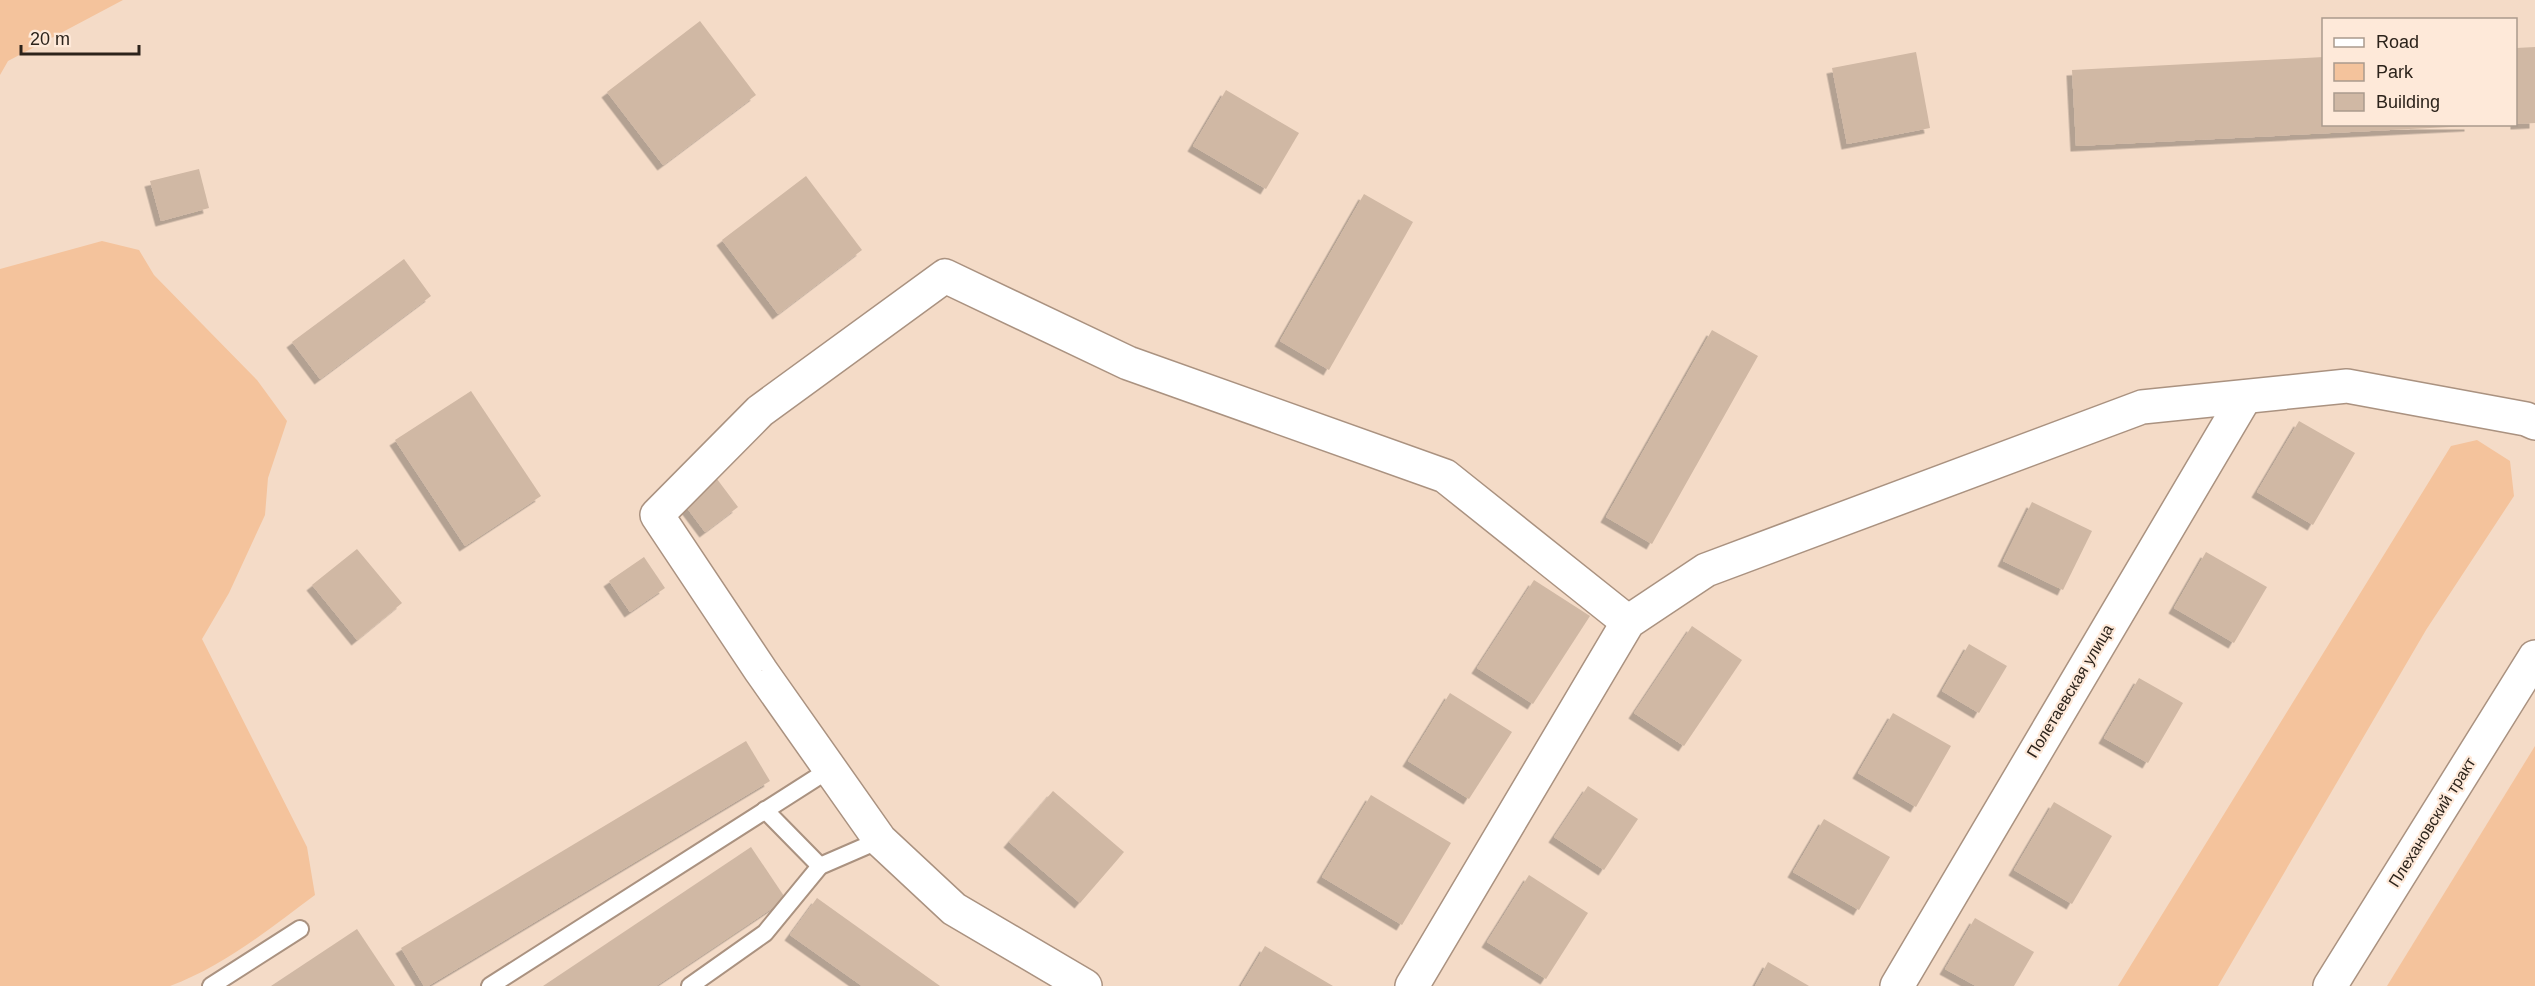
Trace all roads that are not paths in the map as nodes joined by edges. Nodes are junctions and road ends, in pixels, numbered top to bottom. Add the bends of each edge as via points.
1 (2245, 397) junction
2 (2535, 423) edge
3 (1628, 622) junction
4 (2535, 657) edge
5 (830, 769) junction
6 (765, 810) junction
7 (880, 840) junction
8 (820, 866) junction
9 (300, 929) dead end
10 (211, 986) edge
11 (490, 986) edge
12 (690, 986) edge
13 (1085, 986) edge
14 (1412, 986) edge
15 (1898, 986) edge
16 (2330, 986) edge

1 - 2 street via 2348,386
1 - 3 street via 2142,407 1706,570
1 - 15 street, Полетаевская улица
3 - 5 street via 1445,476 1128,363 945,276 760,411 657,515
3 - 14 street
4 - 16 street, Плехановский тракт
5 - 6 lane
5 - 7 street
6 - 8 lane
6 - 11 lane
7 - 8 lane
7 - 13 street via 954,909
8 - 12 lane via 765,933
9 - 10 lane

